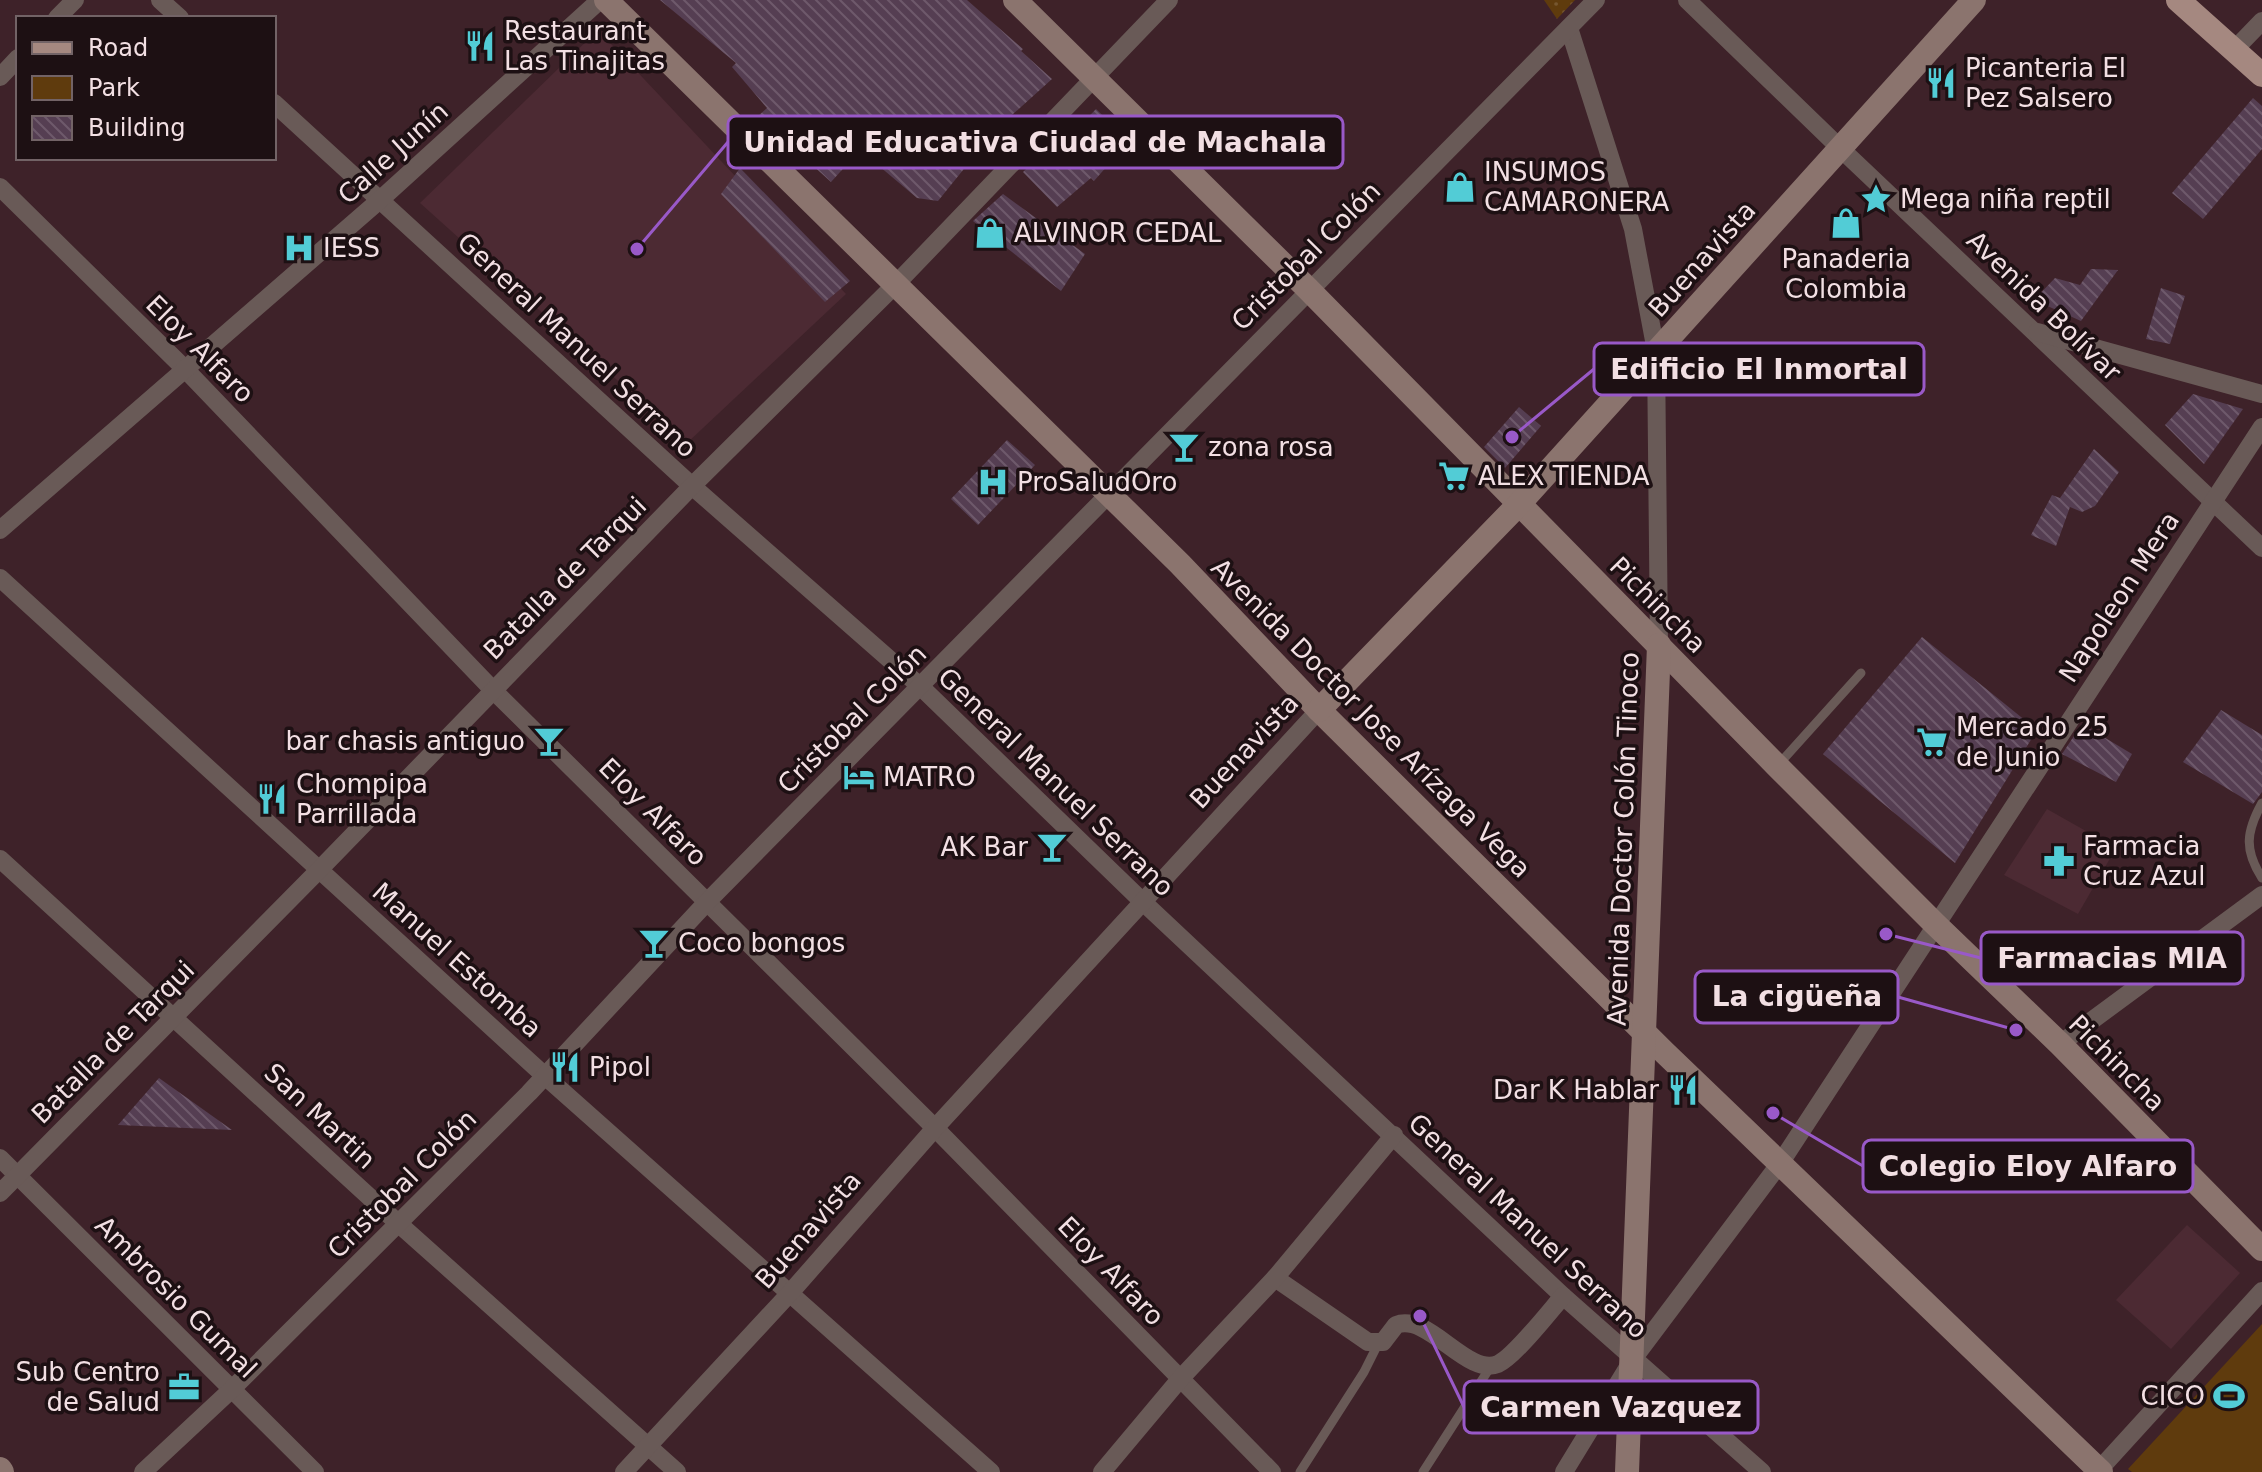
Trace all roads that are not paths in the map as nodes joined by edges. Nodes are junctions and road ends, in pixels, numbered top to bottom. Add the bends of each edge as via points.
1 (75, 0) edge
2 (160, 0) edge
3 (603, 0) edge
4 (1015, 0) edge
5 (1169, 0) edge
6 (1596, 0) edge
7 (1687, 0) edge
8 (1974, 0) edge
9 (2178, 0) edge
10 (59, 16) edge
11 (178, 16) edge
12 (2262, 21) edge
13 (1569, 28) junction
14 (2235, 49) junction
15 (16, 60) edge
16 (2262, 75) edge
17 (0, 77) edge
18 (1095, 77) junction
19 (276, 105) edge
20 (1840, 148) junction
21 (0, 187) edge
22 (381, 199) junction
23 (895, 286) junction
24 (1308, 289) junction
25 (2033, 331) junction
26 (1656, 351) junction
27 (185, 369) junction
28 (2262, 394) edge
29 (2262, 427) edge
30 (692, 486) junction
31 (1109, 495) junction
32 (2212, 502) junction
33 (1519, 504) junction
34 (0, 530) edge
35 (2262, 548) edge
36 (0, 578) edge
37 (1659, 645) junction
38 (1861, 673) dead end
39 (921, 687) junction
40 (492, 689) junction
41 (1319, 710) junction
42 (1777, 766) junction
43 (2262, 803) edge
44 (0, 859) edge
45 (319, 870) junction
46 (2262, 878) edge
47 (2262, 895) edge
48 (707, 902) junction
49 (1143, 902) junction
50 (1935, 924) junction
51 (175, 1017) junction
52 (1643, 1030) junction
53 (2060, 1044) junction
54 (545, 1076) junction
55 (935, 1128) junction
56 (1394, 1135) junction
57 (0, 1158) edge
58 (1781, 1162) junction
59 (19, 1175) junction
60 (0, 1193) edge
61 (399, 1224) junction
62 (2262, 1249) edge
63 (1275, 1278) junction
64 (2262, 1291) edge
65 (790, 1293) junction
66 (1563, 1296) junction
67 (1378, 1344) junction
68 (1633, 1359) junction
69 (1491, 1366) junction
70 (1180, 1379) junction
71 (231, 1390) junction
72 (649, 1446) junction
73 (2099, 1471) edge
74 (143, 1472) edge
75 (315, 1472) edge
76 (624, 1472) edge
77 (677, 1472) edge
78 (991, 1472) edge
79 (1102, 1472) edge
80 (1272, 1472) edge
81 (1300, 1472) edge
82 (1423, 1472) edge
83 (1564, 1472) edge
84 (1627, 1472) edge
85 (1762, 1472) edge

1 - 10 street
2 - 11 street
3 - 22 street, Calle Junín
3 - 23 main road, Avenida Doctor Jose Arízaga Vega
4 - 18 main road, Pichincha
5 - 18 street, Batalla de Tarqui
6 - 13 street, Cristobal Colón
7 - 20 street, Avenida Bolívar
8 - 20 main road, Buenavista
9 - 14 main road
12 - 14 street
13 - 24 street, Cristobal Colón
13 - 26 street, Avenida Doctor Colón Tinoco via 1633,229
14 - 16 main road
15 - 17 street
18 - 23 street, Batalla de Tarqui
18 - 24 main road, Pichincha
19 - 22 street, General Manuel Serrano
20 - 25 street, Avenida Bolívar
20 - 26 main road, Buenavista
21 - 27 street, Eloy Alfaro
22 - 27 street, Calle Junín
22 - 30 street, General Manuel Serrano
23 - 30 street, Batalla de Tarqui
23 - 31 main road, Avenida Doctor Jose Arízaga Vega
24 - 31 street, Cristobal Colón
24 - 33 main road, Pichincha
25 - 28 street
25 - 32 street, Avenida Bolívar
26 - 33 main road, Buenavista
26 - 37 street, Avenida Doctor Colón Tinoco
27 - 34 street, Calle Junín
27 - 40 street, Eloy Alfaro
29 - 32 street, Napoleon Mera
30 - 39 street, General Manuel Serrano
30 - 40 street, Batalla de Tarqui
31 - 39 street, Cristobal Colón
31 - 41 main road, Avenida Doctor Jose Arízaga Vega
32 - 35 street, Avenida Bolívar
32 - 50 street, Napoleon Mera
33 - 37 main road, Pichincha
33 - 41 main road, Buenavista
36 - 45 street, Manuel Estomba
37 - 42 main road, Pichincha
37 - 52 main road, Avenida Doctor Colón Tinoco
38 - 42 lane
39 - 48 street, Cristobal Colón
39 - 49 street, General Manuel Serrano
40 - 45 street, Batalla de Tarqui
40 - 48 street, Eloy Alfaro
41 - 49 street, Buenavista
41 - 52 main road, Avenida Doctor Jose Arízaga Vega
42 - 50 main road, Pichincha
43 - 46 lane via 2251,824 2250,860
44 - 51 street, San Martin
45 - 51 street, Batalla de Tarqui
45 - 54 street, Manuel Estomba
47 - 53 street
48 - 54 street, Cristobal Colón
48 - 55 street, Eloy Alfaro
49 - 55 street, Buenavista
49 - 56 street, General Manuel Serrano
50 - 53 main road, Pichincha
50 - 58 street, Napoleon Mera
51 - 59 street, Batalla de Tarqui
51 - 61 street, San Martin
52 - 58 main road, Avenida Doctor Jose Arízaga Vega
52 - 68 main road, Avenida Doctor Colón Tinoco
53 - 62 main road, Pichincha
54 - 61 street, Cristobal Colón
54 - 65 street, Manuel Estomba
55 - 65 street, Buenavista
55 - 70 street, Eloy Alfaro
56 - 63 street
56 - 66 street, General Manuel Serrano
57 - 59 street, Ambrosio Gumal
58 - 68 street, Napoleon Mera
58 - 73 main road, Avenida Doctor Jose Arízaga Vega
59 - 60 street, Batalla de Tarqui
59 - 71 street, Ambrosio Gumal
61 - 71 street, Cristobal Colón
61 - 72 street, San Martin
63 - 67 street
63 - 70 street
64 - 73 street
65 - 72 street, Buenavista
65 - 78 street, Manuel Estomba
66 - 68 street, General Manuel Serrano
66 - 69 street via 1506,1359
67 - 69 street via 1396,1325 1411,1323
67 - 81 lane
68 - 83 street, Napoleon Mera
68 - 84 main road, Avenida Doctor Colón Tinoco
68 - 85 street, General Manuel Serrano
69 - 82 lane
70 - 79 street
70 - 80 street, Eloy Alfaro
71 - 74 street, Cristobal Colón
71 - 75 street, Ambrosio Gumal
72 - 76 street, Buenavista
72 - 77 street, San Martin

